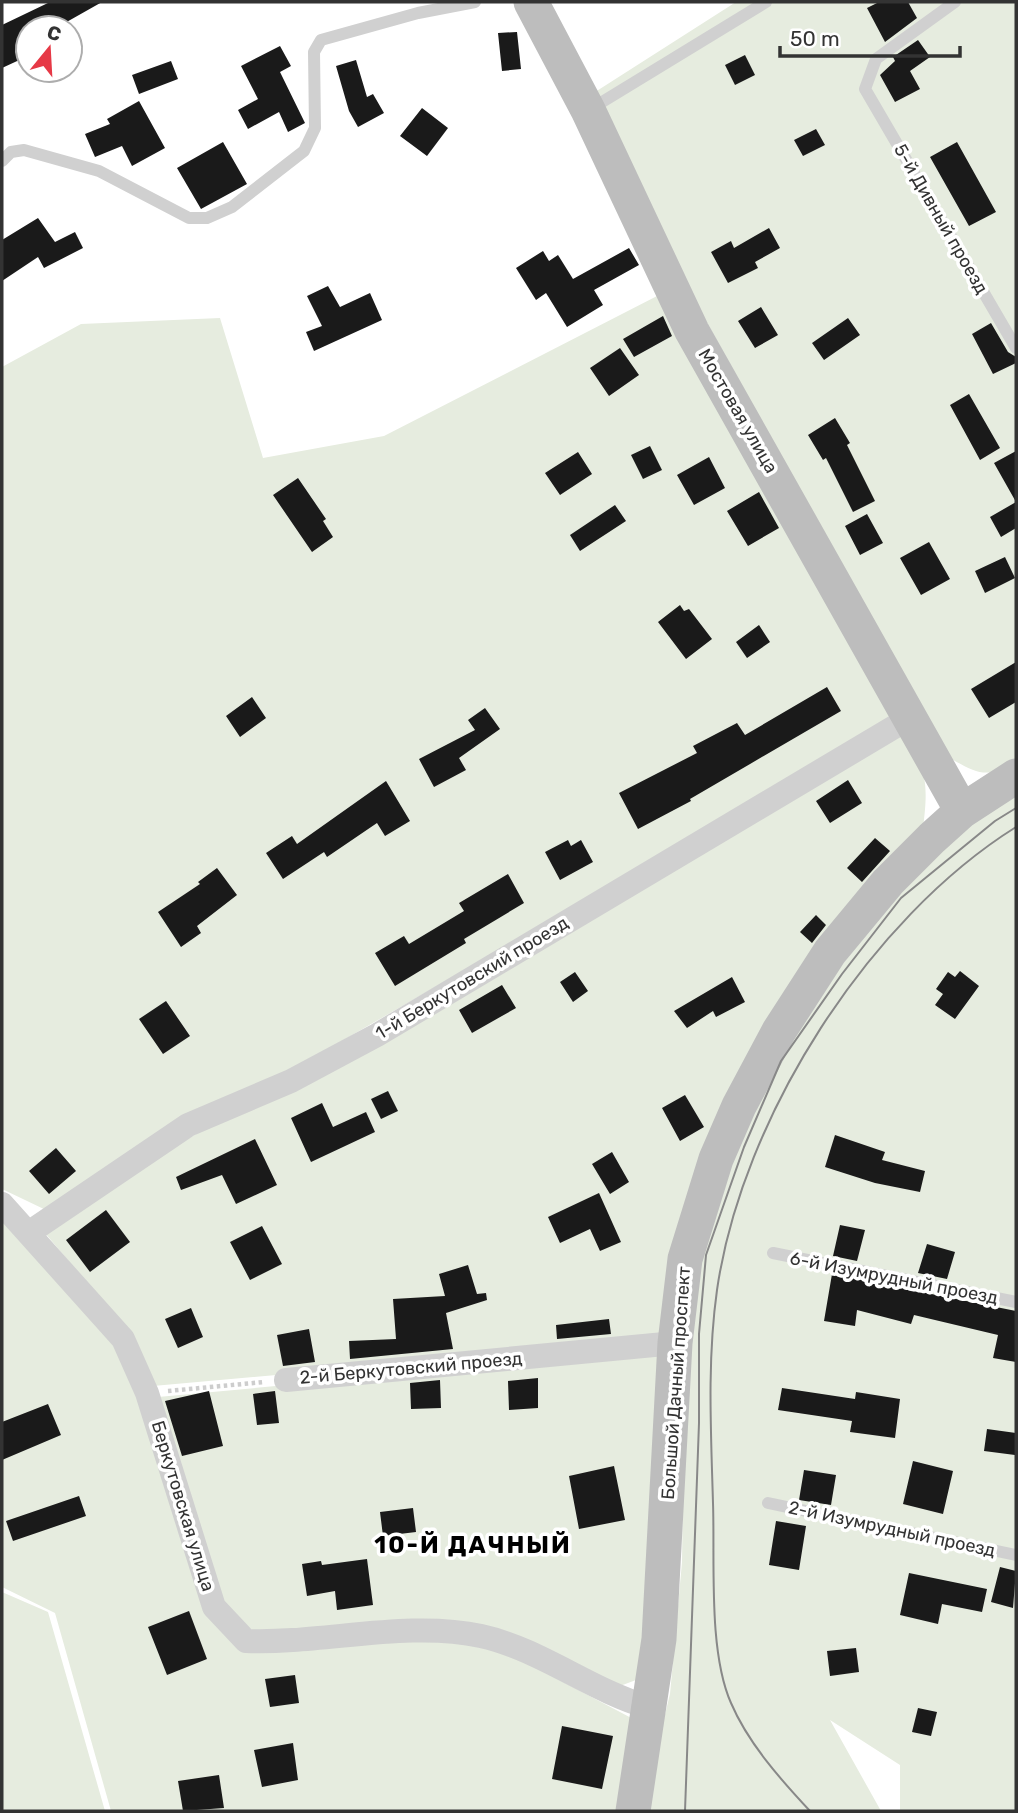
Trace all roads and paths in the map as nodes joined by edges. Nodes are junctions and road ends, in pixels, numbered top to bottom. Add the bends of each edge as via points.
1 (475, 2) edge
2 (531, 2) edge
3 (765, 2) edge
4 (955, 2) edge
5 (588, 110) junction
6 (2, 162) edge
7 (1016, 348) edge
8 (911, 717) junction
9 (1016, 776) edge
10 (962, 811) junction
11 (2, 1204) edge
12 (30, 1232) junction
13 (773, 1253) dead end
14 (1016, 1302) edge
15 (675, 1343) junction
16 (286, 1380) joint
17 (147, 1393) junction
18 (768, 1503) dead end
19 (1016, 1555) edge
20 (648, 1707) junction
21 (633, 1811) edge

1 - 6 lane via 321,40 314,52 315,128 304,151 232,207 208,218 189,218 99,171 23,150 11,152
2 - 5 main road, Мостовая улица
3 - 5 lane
4 - 7 lane, 5-й Дивный проезд via 876,59 865,89
5 - 8 main road, Мостовая улица via 692,331
8 - 10 main road, Мостовая улица
8 - 12 street, 1-й Беркутовский проезд via 377,1035 291,1080 188,1125
9 - 10 main road, Большой Дачный проспект
10 - 15 main road, Большой Дачный проспект via 888,881 830,952 779,1031 712,1170 685,1259
11 - 12 street, Беркутовская улица
12 - 17 street, Беркутовская улица via 123,1339
13 - 14 lane, 6-й Изумрудный проезд
15 - 16 street, 2-й Беркутовский проезд
15 - 20 main road, Большой Дачный проспект via 665,1574
16 - 17 path, 2-й Беркутовский проезд
17 - 20 street, Беркутовская улица via 214,1607 246,1641 282,1643 433,1631 482,1636 550,1663 617,1698
18 - 19 lane, 2-й Изумрудный проезд
20 - 21 main road, Большой Дачный проспект

